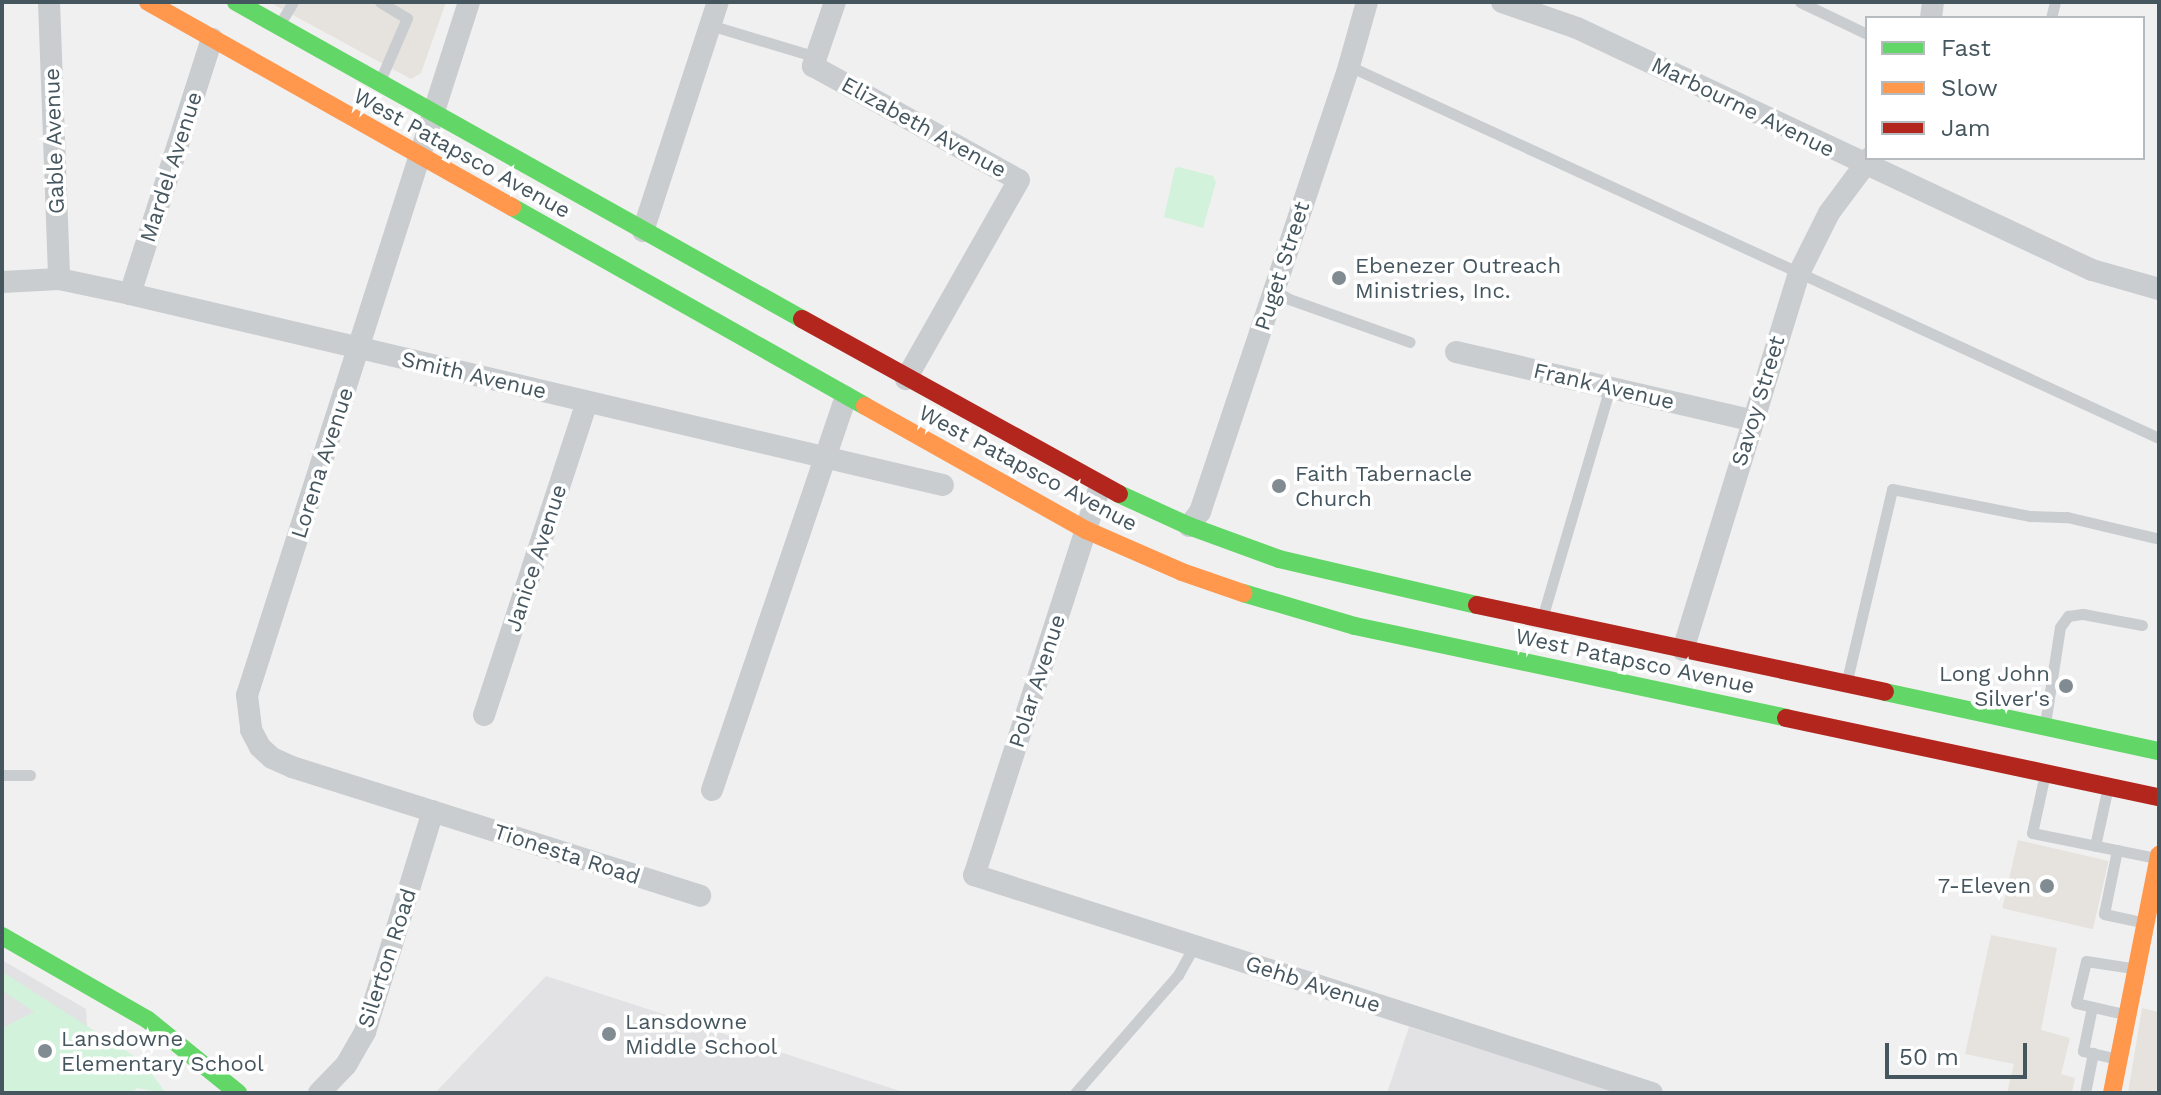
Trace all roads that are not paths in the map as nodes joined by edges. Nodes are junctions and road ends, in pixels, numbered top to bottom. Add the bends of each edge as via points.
1 (49, 2) edge
2 (148, 2) edge
3 (236, 2) edge
4 (293, 2) edge
5 (380, 2) edge
6 (469, 2) edge
7 (718, 2) edge
8 (835, 2) edge
9 (1367, 2) edge
10 (1502, 2) edge
11 (1800, 2) edge
12 (710, 25) junction
13 (279, 26) junction
14 (1865, 33) edge
15 (212, 39) junction
16 (816, 57) junction
17 (1349, 66) junction
18 (379, 82) junction
19 (433, 111) junction
20 (419, 156) junction
21 (1867, 162) edge
22 (643, 231) junction
23 (1799, 273) junction
24 (59, 279) junction
25 (2, 282) edge
26 (2159, 289) edge
27 (1274, 290) junction
28 (130, 294) junction
29 (1410, 342) dead end
30 (360, 348) junction
31 (1456, 352) dead end
32 (906, 379) junction
33 (1610, 388) junction
34 (846, 397) junction
35 (587, 402) junction
36 (1751, 420) junction
37 (2159, 438) edge
38 (825, 458) junction
39 (943, 485) dead end
40 (1100, 486) junction
41 (1189, 526) junction
42 (1086, 530) junction
43 (2159, 539) edge
44 (1542, 619) junction
45 (2142, 625) dead end
46 (1683, 650) junction
47 (1846, 685) junction
48 (484, 715) dead end
49 (2045, 727) junction
50 (2159, 751) edge
51 (2045, 773) junction
52 (2, 775) edge
53 (30, 775) dead end
54 (2108, 786) junction
55 (712, 790) dead end
56 (2159, 797) edge
57 (433, 811) junction
58 (2095, 846) junction
59 (2117, 850) junction
60 (2159, 857) edge
61 (974, 875) joint
62 (700, 896) dead end
63 (2152, 924) edge
64 (2, 936) edge
65 (1194, 946) junction
66 (2137, 969) junction
67 (2092, 1007) junction
68 (2127, 1015) junction
69 (2093, 1053) junction
70 (2118, 1059) junction
71 (238, 1093) edge
72 (319, 1093) edge
73 (1075, 1093) edge
74 (1652, 1093) edge
75 (2085, 1093) edge
76 (2112, 1093) edge

1 - 24 street, Gable Avenue
2 - 15 main road, West Patapsco Avenue
3 - 13 main road, West Patapsco Avenue
4 - 13 lane
5 - 18 lane via 407,18
6 - 19 street, Lorena Avenue
7 - 12 street
8 - 16 street
9 - 17 street, Puget Street
10 - 21 street, Marbourne Avenue via 1577,28
11 - 14 lane
12 - 16 lane
12 - 22 street
13 - 18 main road, West Patapsco Avenue
15 - 20 main road, West Patapsco Avenue
15 - 28 street, Mardel Avenue
16 - 32 street, Elizabeth Avenue via 813,66 1019,180
17 - 23 lane
17 - 27 street, Puget Street
18 - 19 main road, West Patapsco Avenue
19 - 20 street, Lorena Avenue
19 - 22 main road, West Patapsco Avenue
20 - 30 street, Lorena Avenue
20 - 34 main road, West Patapsco Avenue
21 - 23 street, Savoy Street via 1829,213
21 - 26 street, Marbourne Avenue via 2092,270
22 - 32 main road, West Patapsco Avenue
23 - 36 street, Savoy Street
23 - 37 lane
24 - 25 street, Smith Avenue
24 - 28 street, Smith Avenue
27 - 29 lane
27 - 41 street, Puget Street via 1200,512
28 - 30 street, Smith Avenue
30 - 35 street, Smith Avenue
30 - 57 street, Lorena Avenue via 259,656 247,713 251,730 272,758
31 - 33 street, Frank Avenue
32 - 40 main road, West Patapsco Avenue
33 - 36 street, Frank Avenue
33 - 44 lane
34 - 38 street
34 - 42 main road, West Patapsco Avenue
35 - 38 street, Smith Avenue
35 - 48 street, Janice Avenue
36 - 46 street, Savoy Street
38 - 39 street, Smith Avenue
38 - 55 street
40 - 41 main road, West Patapsco Avenue
40 - 42 street, Polar Avenue
41 - 44 main road, West Patapsco Avenue via 1279,559
42 - 51 main road, West Patapsco Avenue via 1182,572 1355,626
42 - 61 street, Polar Avenue
43 - 47 lane via 2067,517 2030,516 1892,489
44 - 46 main road, West Patapsco Avenue
45 - 49 lane via 2074,613 2063,621
46 - 47 main road, West Patapsco Avenue
47 - 49 main road, West Patapsco Avenue
49 - 50 main road, West Patapsco Avenue
51 - 54 main road, West Patapsco Avenue
51 - 58 lane via 2032,833
52 - 53 lane
54 - 56 main road, West Patapsco Avenue
54 - 58 lane
57 - 62 street, Tionesta Road
57 - 72 street, Silerton Road via 365,1032 346,1065
58 - 59 lane
59 - 60 lane
59 - 63 lane via 2104,914
60 - 63 main road
61 - 65 street, Gehb Avenue
63 - 66 main road
64 - 71 main road via 148,1020
65 - 73 lane via 1178,975
65 - 74 street, Gehb Avenue
66 - 67 lane via 2086,961 2076,1003
66 - 68 main road
67 - 68 lane
67 - 69 lane via 2083,1051
68 - 70 main road
69 - 70 lane
69 - 75 lane
70 - 76 main road

